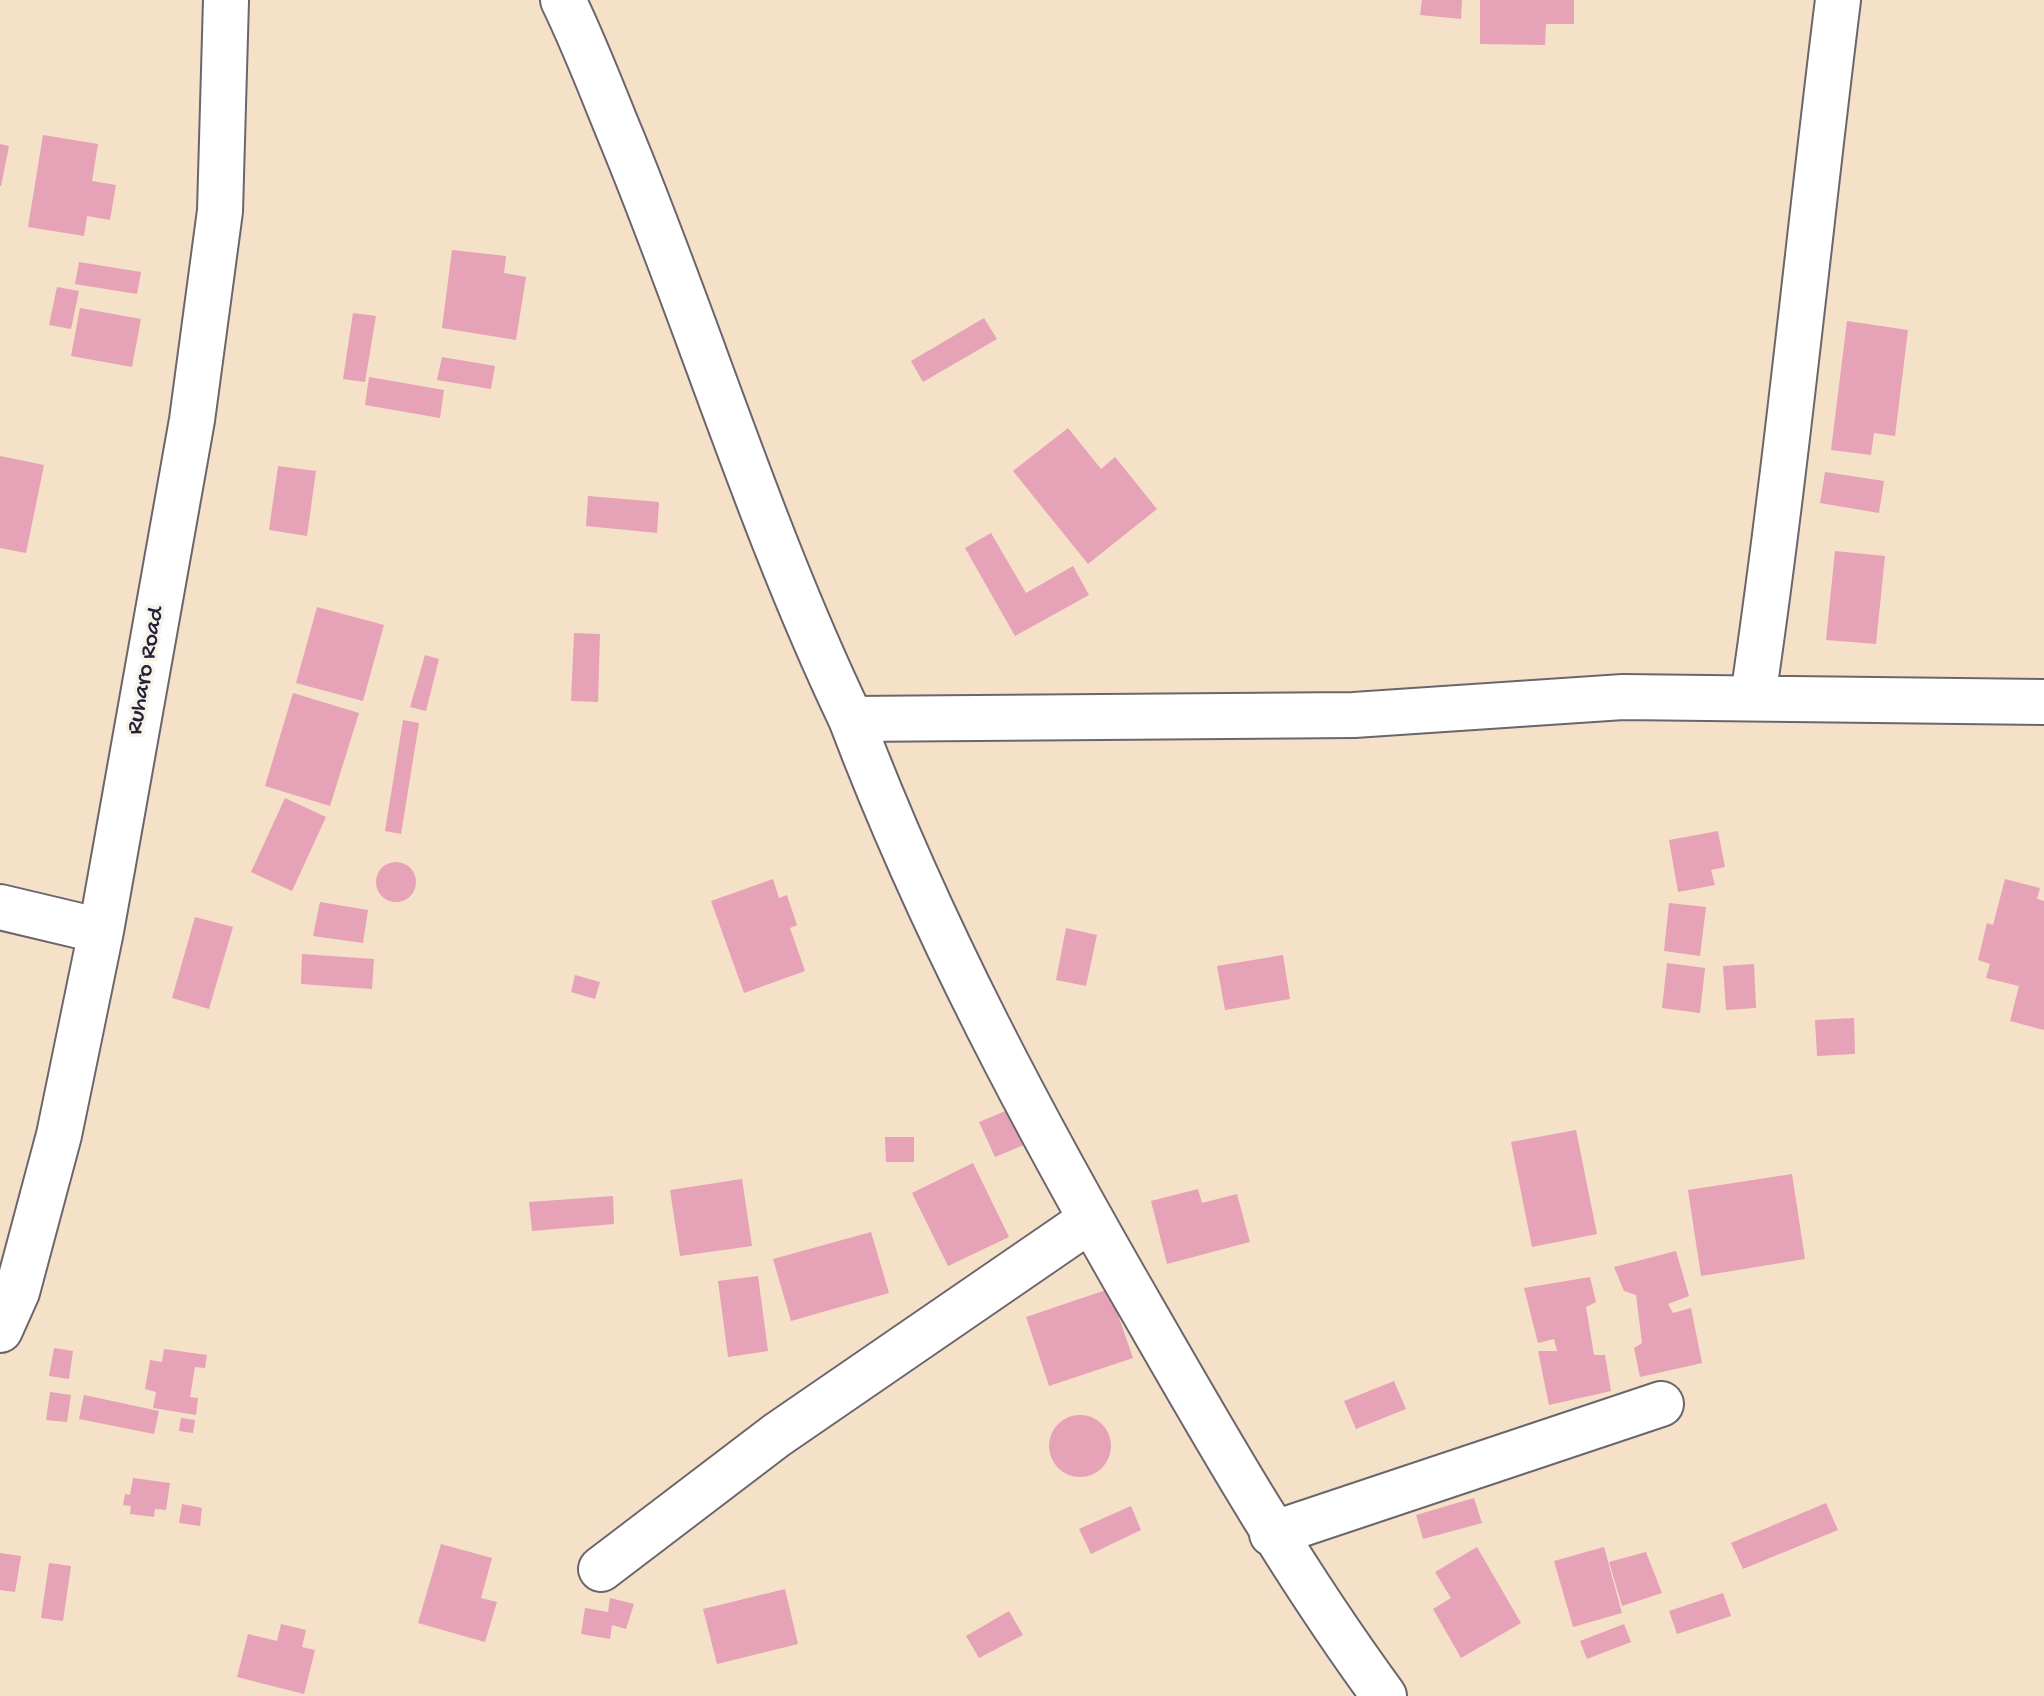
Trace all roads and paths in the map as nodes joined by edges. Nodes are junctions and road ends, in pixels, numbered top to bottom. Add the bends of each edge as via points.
1 (226, 0) edge
2 (563, 0) edge
3 (1838, 0) edge
4 (1753, 697) junction
5 (2044, 702) edge
6 (851, 719) junction
7 (0, 907) edge
8 (101, 931) junction
9 (1090, 1220) junction
10 (6, 1304) edge
11 (1661, 1404) dead end
12 (1272, 1534) junction
13 (601, 1569) dead end
14 (1384, 1696) edge

1 - 8 street, Ruharo Road via 220,211 210,286 192,420
2 - 6 street via 653,215 779,552
3 - 4 street via 1782,502
4 - 5 street
4 - 6 street via 1623,697 1354,715
6 - 9 street via 884,808 947,942
7 - 8 street
8 - 10 street, Ruharo Road via 59,1135
9 - 12 street
9 - 13 street via 777,1435
11 - 12 street
12 - 14 street

